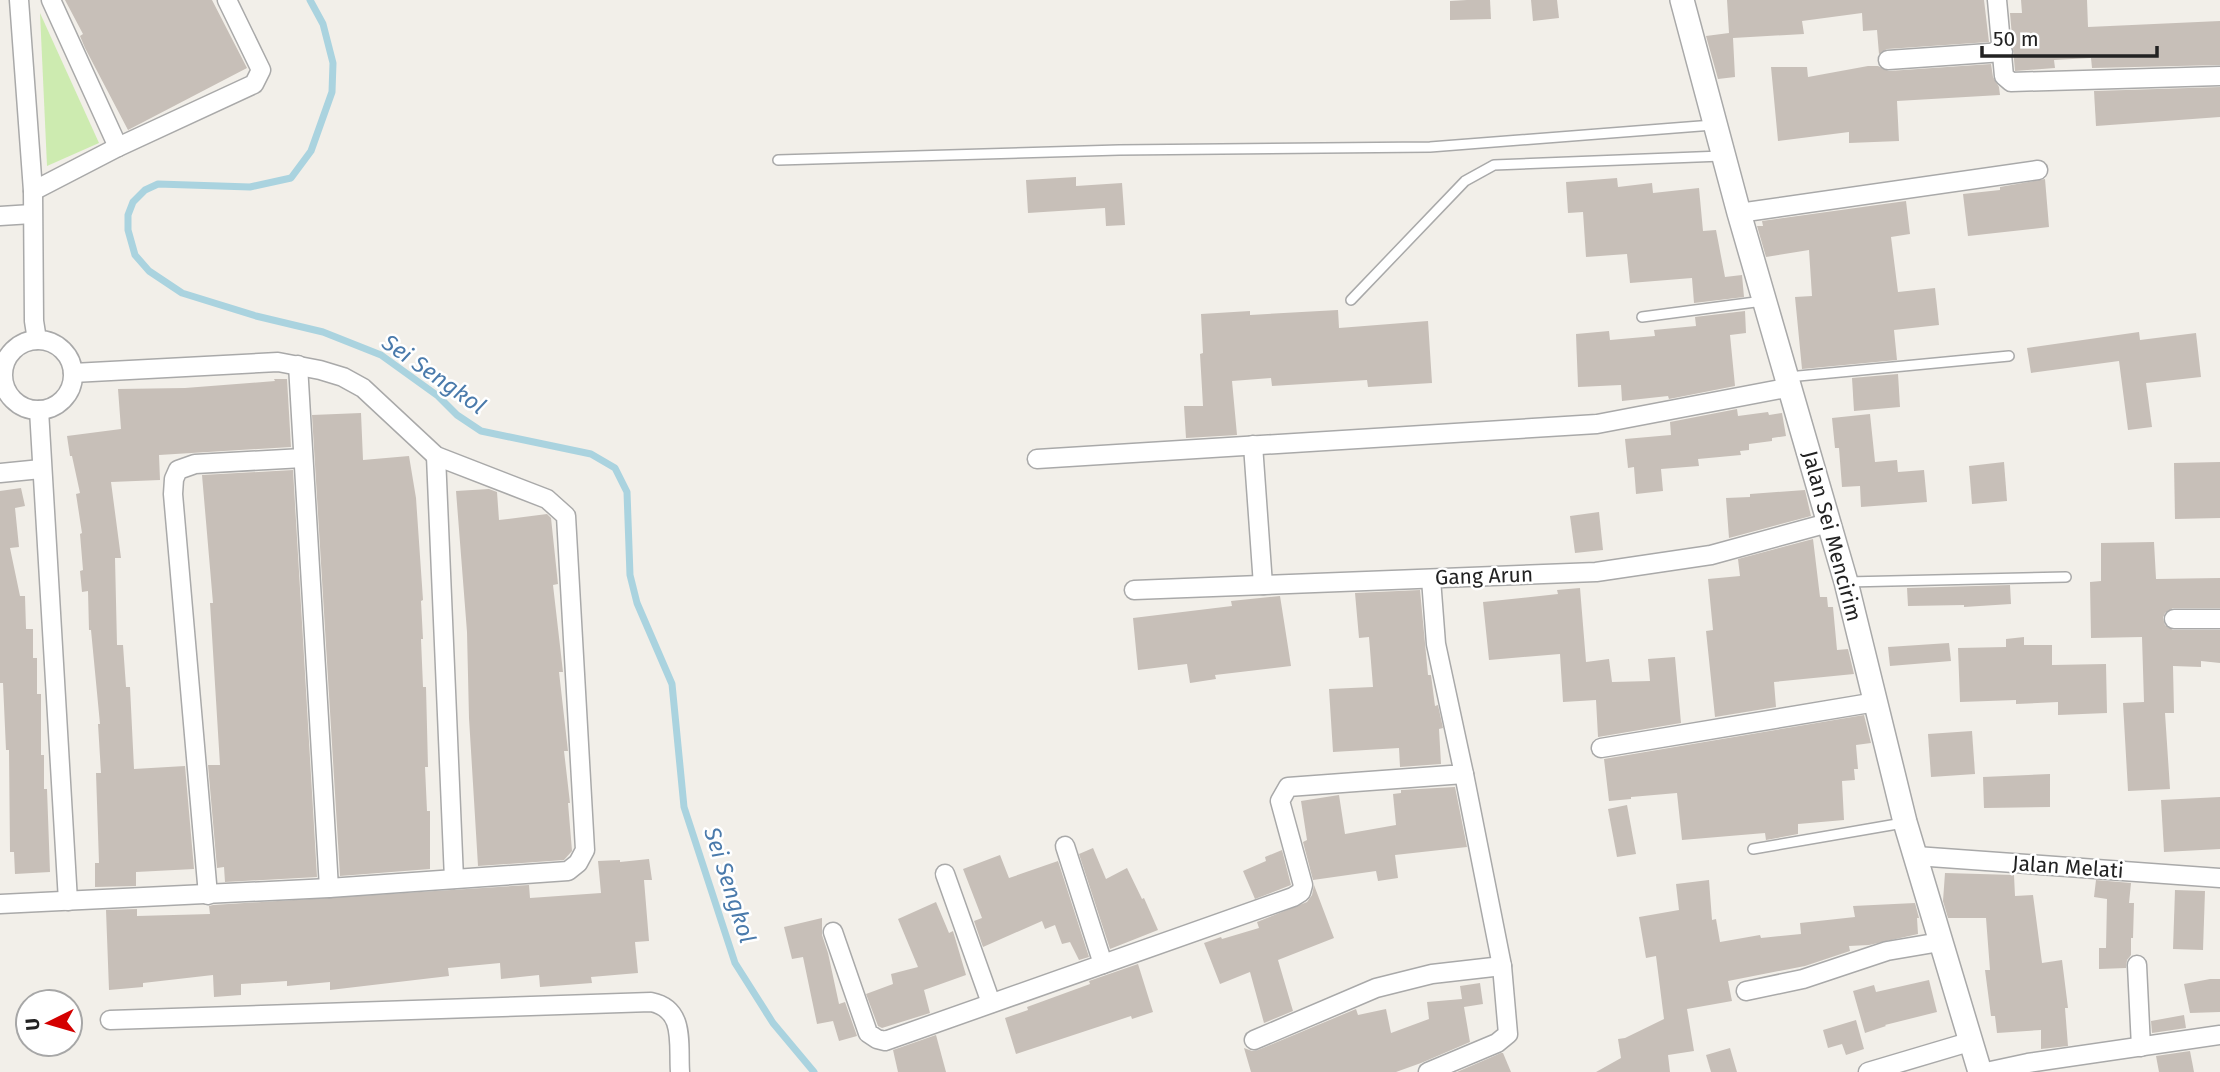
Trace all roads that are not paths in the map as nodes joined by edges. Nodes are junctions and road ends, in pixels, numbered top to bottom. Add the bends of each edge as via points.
1 (19, 0) edge
2 (51, 0) edge
3 (226, 0) edge
4 (1682, 0) edge
5 (1997, 0) edge
6 (2003, 52) junction
7 (1888, 60) dead end
8 (2220, 76) edge
9 (1716, 125) junction
10 (118, 147) junction
11 (1724, 156) junction
12 (778, 160) dead end
13 (2038, 170) dead end
14 (33, 191) junction
15 (1739, 212) junction
16 (32, 214) junction
17 (0, 216) edge
18 (1351, 300) dead end
19 (1765, 301) junction
20 (1642, 317) dead end
21 (37, 340) junction
22 (2010, 356) dead end
23 (298, 365) junction
24 (73, 373) junction
25 (1, 376) edge
26 (1789, 382) junction
27 (38, 410) junction
28 (1253, 445) junction
29 (436, 456) junction
30 (303, 458) junction
31 (1037, 459) dead end
32 (41, 470) junction
33 (0, 473) edge
34 (1828, 523) junction
35 (2066, 577) dead end
36 (1432, 579) junction
37 (1846, 582) junction
38 (1263, 585) junction
39 (1134, 590) dead end
40 (2174, 619) dead end
41 (2220, 619) edge
42 (1876, 702) junction
43 (1601, 748) dead end
44 (1464, 774) junction
45 (1905, 822) junction
46 (1065, 846) dead end
47 (1753, 849) dead end
48 (1916, 856) junction
49 (944, 874) dead end
50 (2220, 878) edge
51 (454, 879) junction
52 (329, 888) junction
53 (208, 895) junction
54 (68, 901) junction
55 (0, 904) edge
56 (833, 932) dead end
57 (1940, 942) junction
58 (1103, 964) junction
59 (2137, 965) dead end
60 (1502, 966) junction
61 (1746, 991) dead end
62 (991, 1003) junction
63 (110, 1020) dead end
64 (2220, 1035) edge
65 (1254, 1040) dead end
66 (1969, 1042) junction
67 (2141, 1047) junction
68 (680, 1072) edge
69 (1431, 1072) edge
70 (1868, 1072) edge
71 (1980, 1072) edge
72 (1986, 1072) edge

1 - 14 street
2 - 10 street
3 - 10 street via 261,70 254,84
4 - 9 street, Jalan Sei Mencirim
5 - 6 street
6 - 7 street
6 - 8 street via 2004,76 2011,82
9 - 11 street, Jalan Sei Mencirim
9 - 12 lane via 1430,147
10 - 14 street
11 - 15 street, Jalan Sei Mencirim
11 - 18 lane via 1494,165 1465,181
13 - 15 street
14 - 16 street
15 - 19 street, Jalan Sei Mencirim
16 - 17 street
16 - 21 street
19 - 20 lane
19 - 26 street, Jalan Sei Mencirim
21 - 24 street via 57,345 71,362
21 - 25 street via 9,355
22 - 26 lane
23 - 24 street via 278,362
23 - 29 street via 343,377 363,388
23 - 30 street
24 - 27 street via 67,394 50,408
25 - 27 street via 18,404
26 - 28 street via 1597,424
26 - 34 street, Jalan Sei Mencirim
27 - 32 street
28 - 31 street
28 - 38 street
29 - 51 street
29 - 51 street via 547,499 566,516 585,850 568,871
30 - 52 street
30 - 53 street via 195,464 178,470 174,479
32 - 33 street
32 - 54 street
34 - 36 street, Gang Arun via 1711,555 1596,572
34 - 37 street, Jalan Sei Mencirim
35 - 37 lane
36 - 38 street, Gang Arun
36 - 44 street via 1436,644
37 - 42 street, Jalan Sei Mencirim
38 - 39 street, Gang Arun
40 - 41 street
42 - 43 street
42 - 45 street, Jalan Sei Mencirim
44 - 58 street via 1288,787 1280,801 1303,885 1301,892
44 - 60 street
45 - 47 lane
45 - 48 street, Jalan Sei Mencirim
46 - 58 street
48 - 50 street, Jalan Melati
48 - 57 street, Jalan Sei Mencirim
49 - 62 street
51 - 52 street
52 - 53 street
53 - 54 street
54 - 55 street
56 - 62 street via 868,1033 877,1039 885,1041
57 - 61 street via 1887,951 1803,979
57 - 66 street, Jalan Sei Mencirim
58 - 62 street
59 - 67 street
60 - 65 street via 1432,974 1376,988
60 - 69 street via 1508,1034
63 - 68 street via 651,1002 662,1004 677,1019
64 - 67 street
66 - 70 street
66 - 71 street, Jalan Sei Mencirim
67 - 72 street

